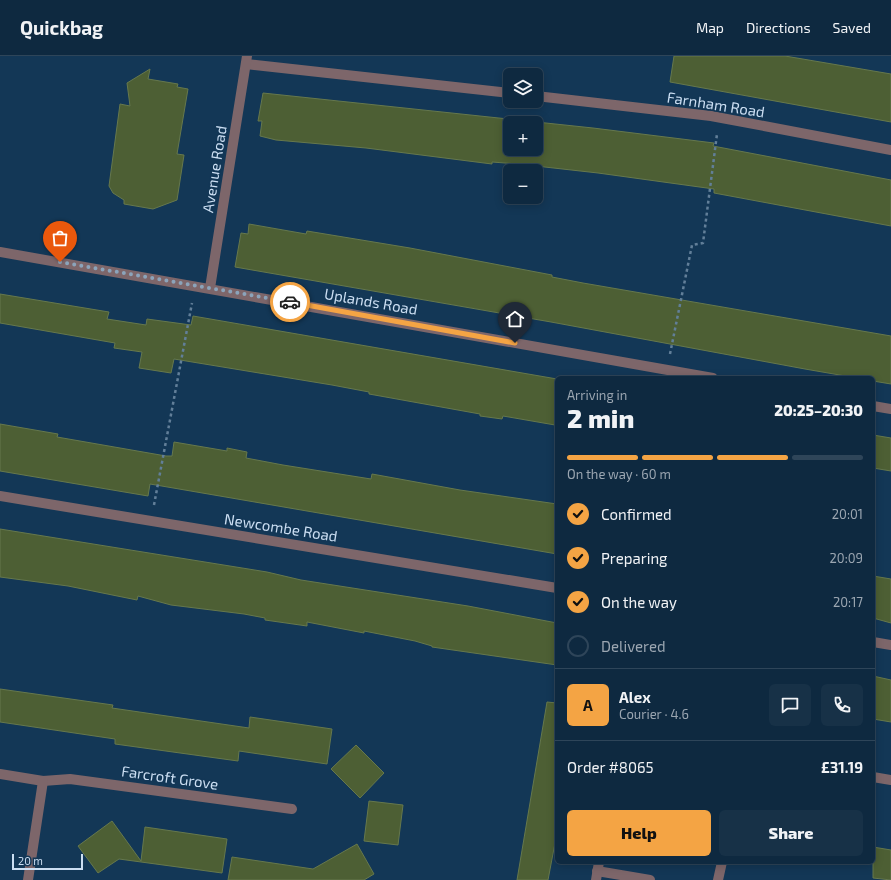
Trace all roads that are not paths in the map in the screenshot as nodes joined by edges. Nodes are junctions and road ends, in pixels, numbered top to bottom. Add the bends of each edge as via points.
1 (246, 60) edge
2 (503, 92) edge
3 (543, 97) edge
4 (891, 150) edge
5 (0, 252) edge
6 (210, 288) junction
7 (670, 373) edge
8 (696, 376) edge
9 (875, 406) edge
10 (891, 409) edge
11 (0, 496) edge
12 (555, 588) edge
13 (875, 642) edge
14 (891, 645) edge
15 (0, 774) edge
16 (875, 777) edge
17 (43, 780) junction
18 (891, 780) edge
19 (292, 809) dead end
20 (722, 864) edge
21 (597, 871) edge
22 (28, 880) edge
23 (650, 880) edge
24 (718, 880) edge

1 - 2 street
1 - 6 street, Avenue Road
3 - 4 street, Farnham Road via 720,117
5 - 6 street, Uplands Road
6 - 7 street, Uplands Road
7 - 8 street, Uplands Road
9 - 10 street
11 - 12 street, Newcombe Road
13 - 14 street
15 - 17 street, Farcroft Grove
16 - 18 street
17 - 19 street, Farcroft Grove via 70,778
17 - 22 street
20 - 24 street
21 - 23 street

